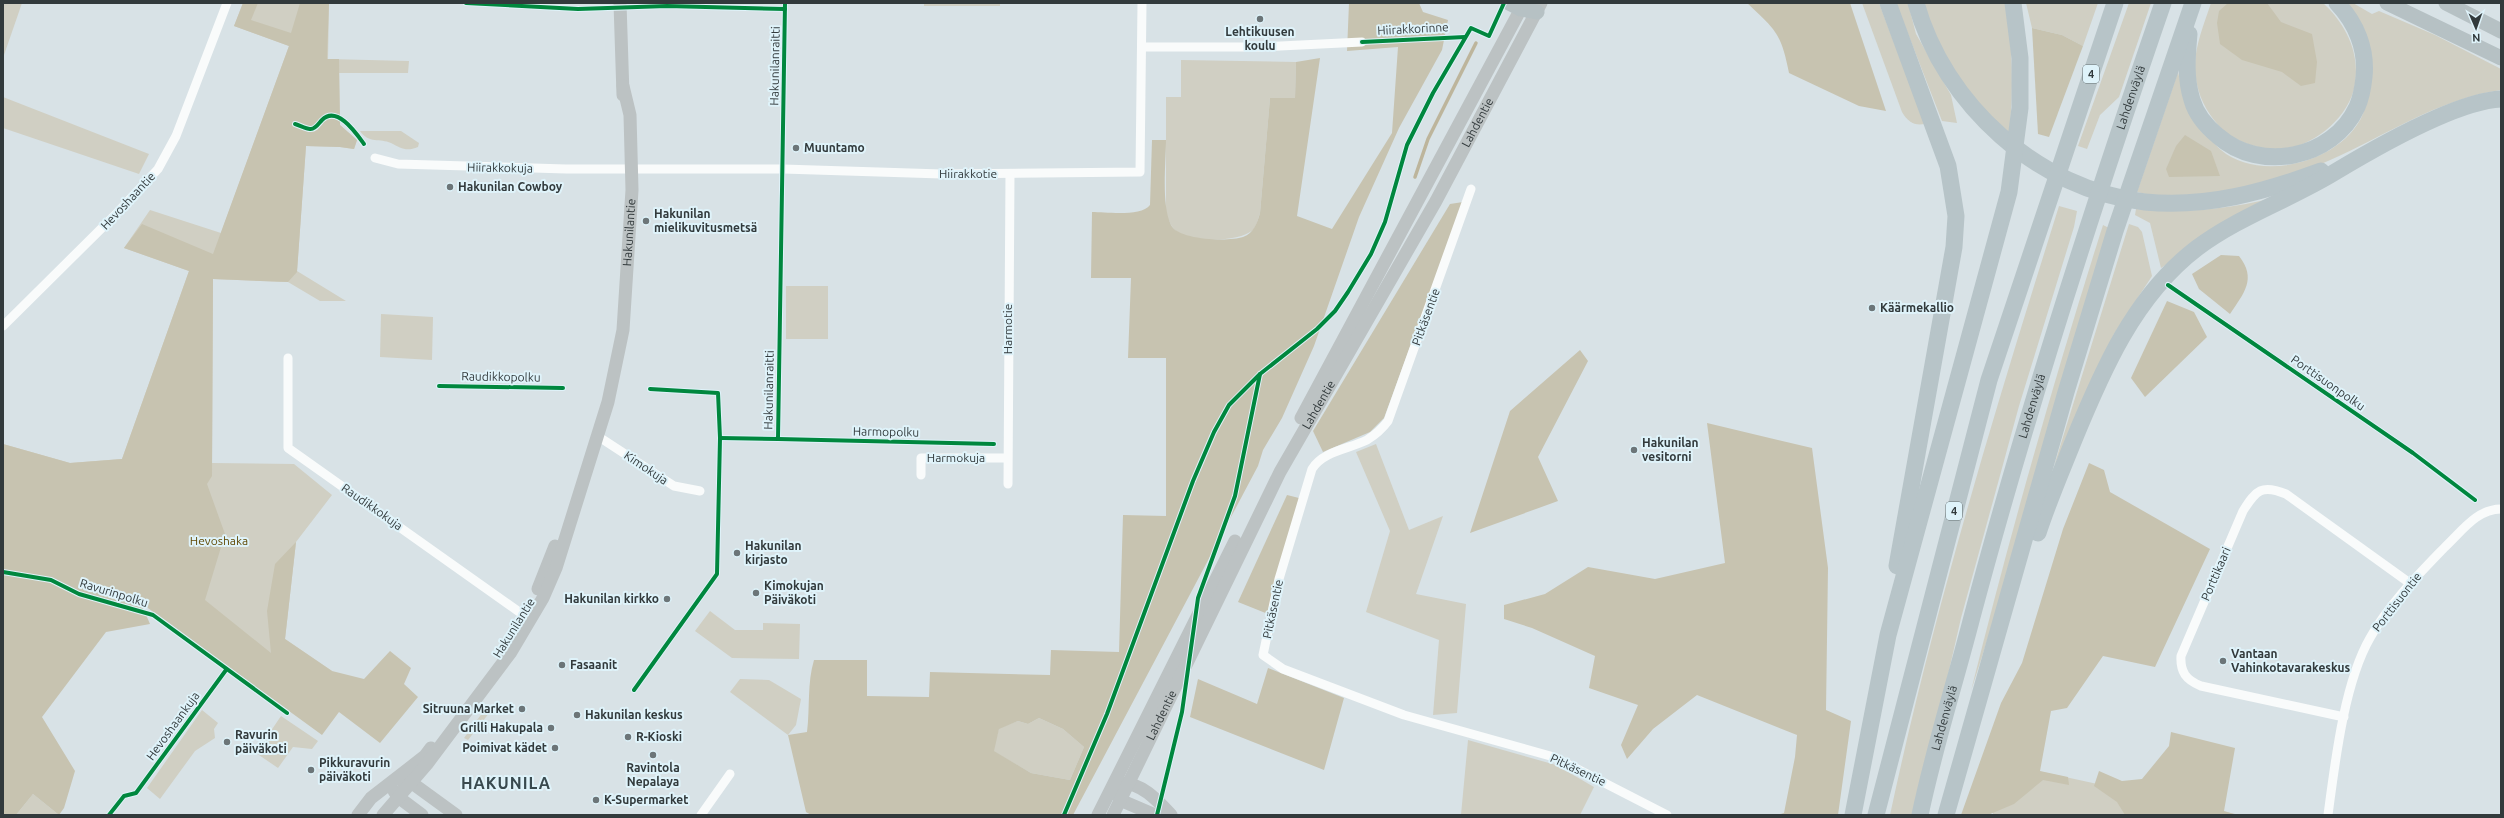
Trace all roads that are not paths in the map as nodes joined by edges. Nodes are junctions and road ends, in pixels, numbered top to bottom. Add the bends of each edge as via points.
1 (227, 3) edge
2 (620, 3) edge
3 (1142, 3) edge
4 (1888, 3) edge
5 (1916, 3) edge
6 (2013, 3) edge
7 (2115, 3) edge
8 (2163, 3) edge
9 (2337, 3) edge
10 (2388, 3) edge
11 (2446, 3) edge
12 (1527, 6) edge
13 (2192, 7) edge
14 (2501, 31) edge
15 (1362, 42) dead end
16 (1142, 47) junction
17 (2501, 58) edge
18 (2501, 99) edge
19 (2359, 157) junction
20 (375, 158) dead end
21 (629, 169) junction
22 (1010, 174) junction
23 (1471, 189) dead end
24 (3, 326) edge
25 (288, 358) dead end
26 (596, 436) junction
27 (1007, 458) junction
28 (920, 475) dead end
29 (1008, 484) dead end
30 (700, 491) dead end
31 (2501, 509) edge
32 (2411, 584) junction
33 (526, 617) junction
34 (2001, 626) junction
35 (1888, 635) junction
36 (2344, 717) junction
37 (730, 774) dead end
38 (412, 783) junction
39 (1129, 783) junction
40 (390, 784) junction
41 (1113, 784) junction
42 (398, 797) junction
43 (1120, 800) junction
44 (358, 815) edge
45 (383, 815) edge
46 (422, 815) edge
47 (456, 815) edge
48 (701, 815) edge
49 (1098, 815) edge
50 (1113, 815) edge
51 (1155, 815) edge
52 (1170, 815) edge
53 (1667, 815) edge
54 (1853, 815) edge
55 (1876, 815) edge
56 (1920, 815) edge
57 (1946, 815) edge
58 (2326, 815) edge

1 - 24 street, Hevoshaantie via 176,136 158,169 115,216
2 - 21 main road, Hakunilantie
3 - 16 street, Hiirakkotie
4 - 35 highway via 1948,166 1956,216 1954,247 1903,527
5 - 19 highway via 1933,50 1950,79 1975,111 2000,136 2059,175 2115,197 2145,202 2212,201 2259,193
6 - 35 highway via 2020,58 2020,108 2009,192
7 - 55 highway, 4 via 1989,380
8 - 56 highway, Lahdenväylä via 2088,225 2032,405
9 - 13 highway via 2357,32 2363,50 2365,70 2357,106 2348,121 2323,144 2308,151 2273,157 2258,156 2230,146 2210,130 2200,116 2192,101 2186,68
10 - 17 highway
11 - 14 highway
12 - 39 main road, Lahdentie via 1436,201 1280,472 1174,684
12 - 41 main road, Lahdentie via 1252,509
13 - 34 highway via 2115,231 2066,392
15 - 16 street, Hiirakkorinne via 1259,47
16 - 22 street, Hiirakkotie via 1140,172
18 - 19 highway via 2468,106 2437,118
19 - 34 highway via 2316,184 2224,231 2197,248 2153,290 2122,336 2087,409
20 - 21 street, Hiirakkokuja via 391,163 413,165
21 - 22 street, Hiirakkotie
21 - 26 main road, Hakunilantie via 614,378
22 - 27 street, Harmotie
23 - 53 street, Pitkäsentie via 1388,421 1379,432 1317,461 1312,469 1279,579 1263,655 1283,669 1404,715 1554,757
25 - 33 street, Raudikkokuja via 288,448
26 - 30 street, Kimokuja via 674,486
26 - 33 main road, Hakunilantie
27 - 28 street, Harmokuja via 921,458
27 - 29 street, Harmotie
31 - 32 street, Porttisuontie via 2478,514
32 - 36 street, Porttisuontie via 2390,608 2369,639 2357,668
32 - 36 street, Porttikaari via 2286,494 2271,488 2260,490 2252,496 2243,511 2181,656 2180,666 2184,675 2191,682 2201,686
33 - 38 main road, Hakunilantie via 511,652
33 - 40 main road, Hakunilantie via 425,756
34 - 57 highway
35 - 54 highway
36 - 58 street, Porttisuontie
37 - 48 street
38 - 40 main road
38 - 42 main road, Hakunilantie
38 - 47 main road
39 - 41 main road
39 - 43 main road, Lahdentie
39 - 52 main road via 1154,797
40 - 42 main road
40 - 44 main road, Hakunilantie via 371,798
41 - 43 main road
41 - 49 main road, Lahdentie
42 - 45 main road, Hakunilantie
42 - 46 main road
43 - 50 main road, Lahdentie
43 - 51 main road

